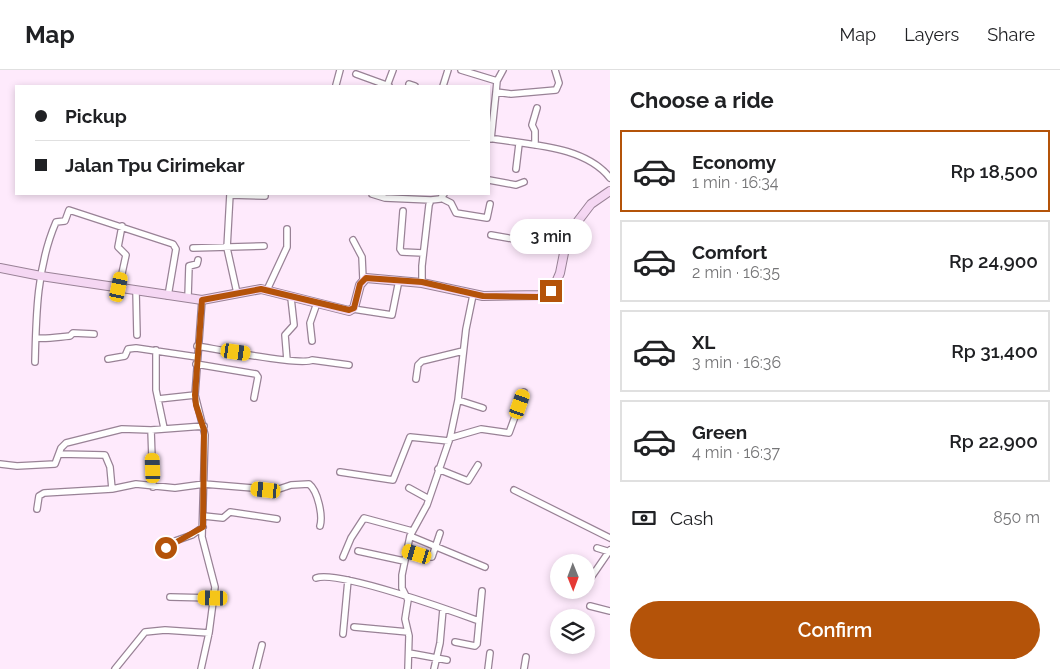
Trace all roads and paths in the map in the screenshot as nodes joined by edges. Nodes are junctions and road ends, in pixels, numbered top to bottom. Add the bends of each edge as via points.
1 (340, 70) edge
2 (393, 70) edge
3 (448, 70) edge
4 (461, 70) edge
5 (503, 70) edge
6 (556, 70) edge
7 (356, 74) dead end
8 (497, 81) junction
9 (336, 84) dead end
10 (385, 85) edge
11 (388, 85) edge
12 (443, 85) edge
13 (496, 92) junction
14 (537, 108) dead end
15 (490, 139) edge
16 (519, 144) junction
17 (535, 146) junction
18 (516, 169) dead end
19 (610, 178) edge
20 (490, 180) edge
21 (524, 182) dead end
22 (610, 190) edge
23 (230, 195) edge
24 (248, 195) edge
25 (375, 195) edge
26 (265, 196) dead end
27 (411, 196) edge
28 (443, 196) edge
29 (431, 200) junction
30 (490, 204) dead end
31 (403, 211) dead end
32 (122, 226) junction
33 (288, 229) dead end
34 (491, 235) dead end
35 (353, 240) dead end
36 (264, 246) dead end
37 (193, 248) dead end
38 (227, 248) junction
39 (565, 248) junction
40 (423, 253) junction
41 (198, 260) dead end
42 (0, 268) edge
43 (41, 276) junction
44 (363, 279) junction
45 (399, 280) junction
46 (422, 282) junction
47 (119, 287) junction
48 (267, 290) junction
49 (136, 291) junction
50 (237, 293) junction
51 (473, 295) junction
52 (168, 296) junction
53 (188, 298) junction
54 (291, 298) junction
55 (202, 300) junction
56 (317, 303) junction
57 (353, 309) junction
58 (94, 334) dead end
59 (137, 335) dead end
60 (36, 338) junction
61 (312, 341) dead end
62 (197, 346) junction
63 (156, 350) junction
64 (463, 352) junction
65 (197, 356) junction
66 (108, 359) dead end
67 (287, 360) junction
68 (35, 362) dead end
69 (196, 364) junction
70 (349, 365) dead end
71 (416, 378) dead end
72 (524, 392) dead end
73 (195, 395) junction
74 (254, 398) dead end
75 (158, 399) junction
76 (458, 400) junction
77 (483, 408) dead end
78 (204, 426) junction
79 (164, 428) junction
80 (151, 430) junction
81 (449, 439) junction
82 (60, 454) junction
83 (0, 464) edge
84 (478, 465) dead end
85 (438, 470) junction
86 (340, 472) dead end
87 (204, 484) junction
88 (112, 488) junction
89 (153, 488) junction
90 (409, 488) dead end
91 (514, 490) dead end
92 (429, 499) junction
93 (37, 509) dead end
94 (204, 516) junction
95 (277, 519) dead end
96 (320, 526) dead end
97 (203, 527) junction
98 (411, 533) junction
99 (440, 533) dead end
100 (610, 538) edge
101 (166, 548) dead end
102 (436, 548) junction
103 (597, 548) dead end
104 (358, 551) dead end
105 (406, 551) junction
106 (609, 551) edge
107 (343, 557) dead end
108 (404, 561) junction
109 (485, 567) dead end
110 (595, 572) edge
111 (316, 578) dead end
112 (348, 580) junction
113 (482, 592) dead end
114 (170, 597) dead end
115 (213, 598) junction
116 (408, 598) junction
117 (590, 606) dead end
118 (443, 608) junction
119 (610, 611) edge
120 (479, 620) junction
121 (354, 627) dead end
122 (408, 632) junction
123 (209, 633) junction
124 (343, 634) dead end
125 (455, 642) dead end
126 (262, 645) dead end
127 (409, 653) junction
128 (490, 653) dead end
129 (526, 657) dead end
130 (436, 659) junction
131 (447, 660) dead end
132 (114, 669) edge
133 (201, 669) edge
134 (256, 669) edge
135 (408, 669) edge
136 (434, 669) edge
137 (488, 669) edge
138 (524, 669) edge

1 - 9 street
2 - 11 street
3 - 12 street
4 - 8 street
5 - 8 street
6 - 13 street via 559,83 556,90
7 - 10 street
8 - 13 street
13 - 15 street
14 - 17 street via 532,125
15 - 16 street
16 - 17 street
16 - 18 street
17 - 19 street via 585,156
20 - 21 street via 516,185
22 - 39 street via 586,211
23 - 38 street
24 - 26 street
25 - 27 street via 384,198
27 - 29 street
28 - 29 street
28 - 30 street via 456,213 487,218
29 - 40 street
31 - 40 street via 400,249 402,252
32 - 43 street via 69,210 65,221 57,222 48,241
32 - 47 street via 118,247 126,255
32 - 52 street via 176,246
33 - 48 street via 287,247
34 - 39 street
35 - 44 street via 362,257
36 - 38 street
37 - 38 street
38 - 50 street
39 - 51 street via 554,287 545,296
40 - 46 street
41 - 53 street via 197,264 189,266
42 - 43 street
43 - 47 street
43 - 60 street
44 - 45 street
44 - 57 street
45 - 46 street
45 - 57 street via 392,316
46 - 51 street
47 - 49 street
48 - 50 street
48 - 54 street
49 - 52 street
49 - 59 street
50 - 55 street
51 - 64 street
52 - 53 street
53 - 55 street
54 - 56 street
54 - 67 street via 294,325 285,335
55 - 62 street
56 - 57 street
56 - 61 street via 310,324
58 - 60 street
60 - 68 street
62 - 65 street
62 - 67 street
63 - 65 street
63 - 66 street via 128,349 125,356
63 - 75 street
64 - 71 street via 422,361
64 - 76 street
65 - 69 street
67 - 70 street
69 - 73 street
69 - 74 street via 256,374
72 - 81 street via 509,433 481,429
73 - 75 street
73 - 78 street
75 - 79 street
76 - 77 street
76 - 81 street
78 - 79 street
78 - 87 street
79 - 80 street
80 - 82 street via 122,429 73,441 63,445
80 - 89 street
81 - 85 street
81 - 86 street via 410,437 392,480
82 - 83 street via 52,465
82 - 88 street via 105,455
84 - 85 street via 468,481
85 - 92 street
87 - 89 street
87 - 94 street
87 - 96 street via 276,490 308,484 313,488 317,502
88 - 89 street via 136,484
88 - 93 street via 42,494
90 - 92 street
91 - 100 street
92 - 98 street
94 - 95 street via 221,518 230,512
94 - 97 street
97 - 101 street
97 - 115 street via 203,545 215,582
98 - 102 street
98 - 105 street
98 - 107 street via 364,518
99 - 102 street
102 - 105 street via 434,555 429,557
102 - 109 street
103 - 106 street
104 - 108 street
105 - 108 street
106 - 110 street
108 - 116 street via 401,584
111 - 112 street via 332,576
112 - 116 street
112 - 124 street
113 - 120 street
114 - 115 street
115 - 123 street
116 - 118 street
116 - 122 street via 405,619
117 - 119 street
118 - 120 street
118 - 130 street
120 - 125 street via 477,645
121 - 122 street
122 - 127 street
123 - 132 street via 145,632
123 - 133 street
126 - 134 street
127 - 130 street
127 - 135 street
128 - 137 street
129 - 138 street
130 - 131 street
130 - 136 street

